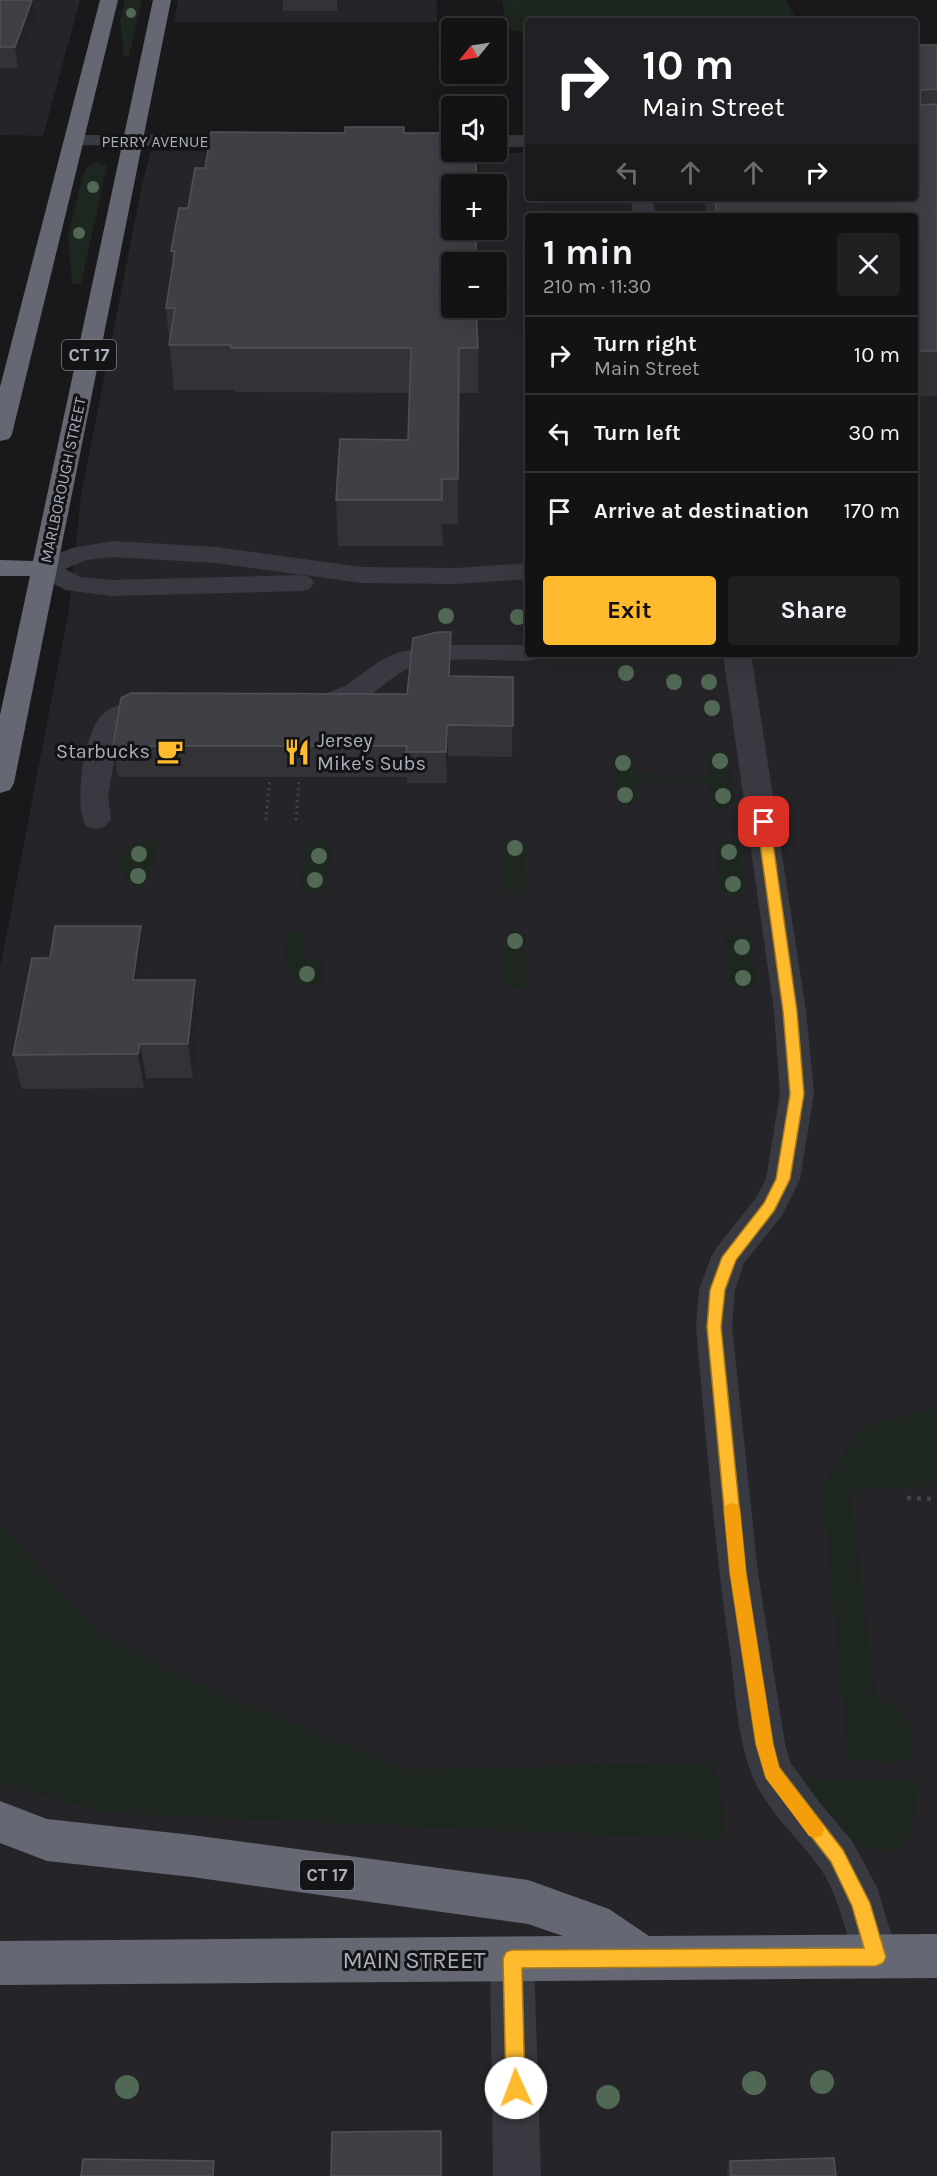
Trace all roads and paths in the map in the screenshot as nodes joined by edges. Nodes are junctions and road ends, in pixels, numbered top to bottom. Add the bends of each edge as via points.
1 (109, 0) edge
2 (162, 0) edge
3 (75, 141) junction
4 (274, 141) edge
5 (507, 141) edge
6 (525, 141) edge
7 (133, 142) junction
8 (0, 434) edge
9 (0, 568) edge
10 (45, 569) junction
11 (525, 571) edge
12 (362, 575) junction
13 (525, 652) edge
14 (737, 657) edge
15 (187, 709) edge
16 (282, 714) edge
17 (270, 779) dead end
18 (299, 779) dead end
19 (0, 783) edge
20 (96, 819) dead end
21 (266, 820) dead end
22 (296, 820) dead end
23 (907, 1498) dead end
24 (937, 1499) edge
25 (0, 1822) edge
26 (937, 1956) edge
27 (876, 1957) junction
28 (643, 1958) junction
29 (512, 1959) junction
30 (0, 1963) edge
31 (517, 2176) edge

1 - 3 highway
2 - 7 highway, MARLBOROUGH STREET / CT 17
3 - 7 street, PERRY AVENUE
3 - 8 highway
4 - 7 street, PERRY AVENUE
5 - 6 street
7 - 10 highway, MARLBOROUGH STREET / CT 17
9 - 10 highway
10 - 12 street via 75,584 111,588 304,583
10 - 12 street via 81,553 113,549 203,554
10 - 19 highway, MARLBOROUGH STREET / CT 17
11 - 12 street via 456,576
13 - 16 street via 421,655 399,662 355,692 327,705
14 - 27 street via 790,1011 797,1094 783,1179 769,1207 729,1257 717,1290 714,1327 738,1573 764,1744 772,1772 837,1856 861,1903
15 - 20 street via 126,712 112,721 105,733 93,796
17 - 21 path
18 - 22 path
23 - 24 path
25 - 28 highway, CT 17 via 47,1840 528,1902 593,1925
26 - 27 highway, MAIN STREET
27 - 28 highway, MAIN STREET
28 - 29 highway, MAIN STREET
29 - 30 highway, MAIN STREET
29 - 31 street

